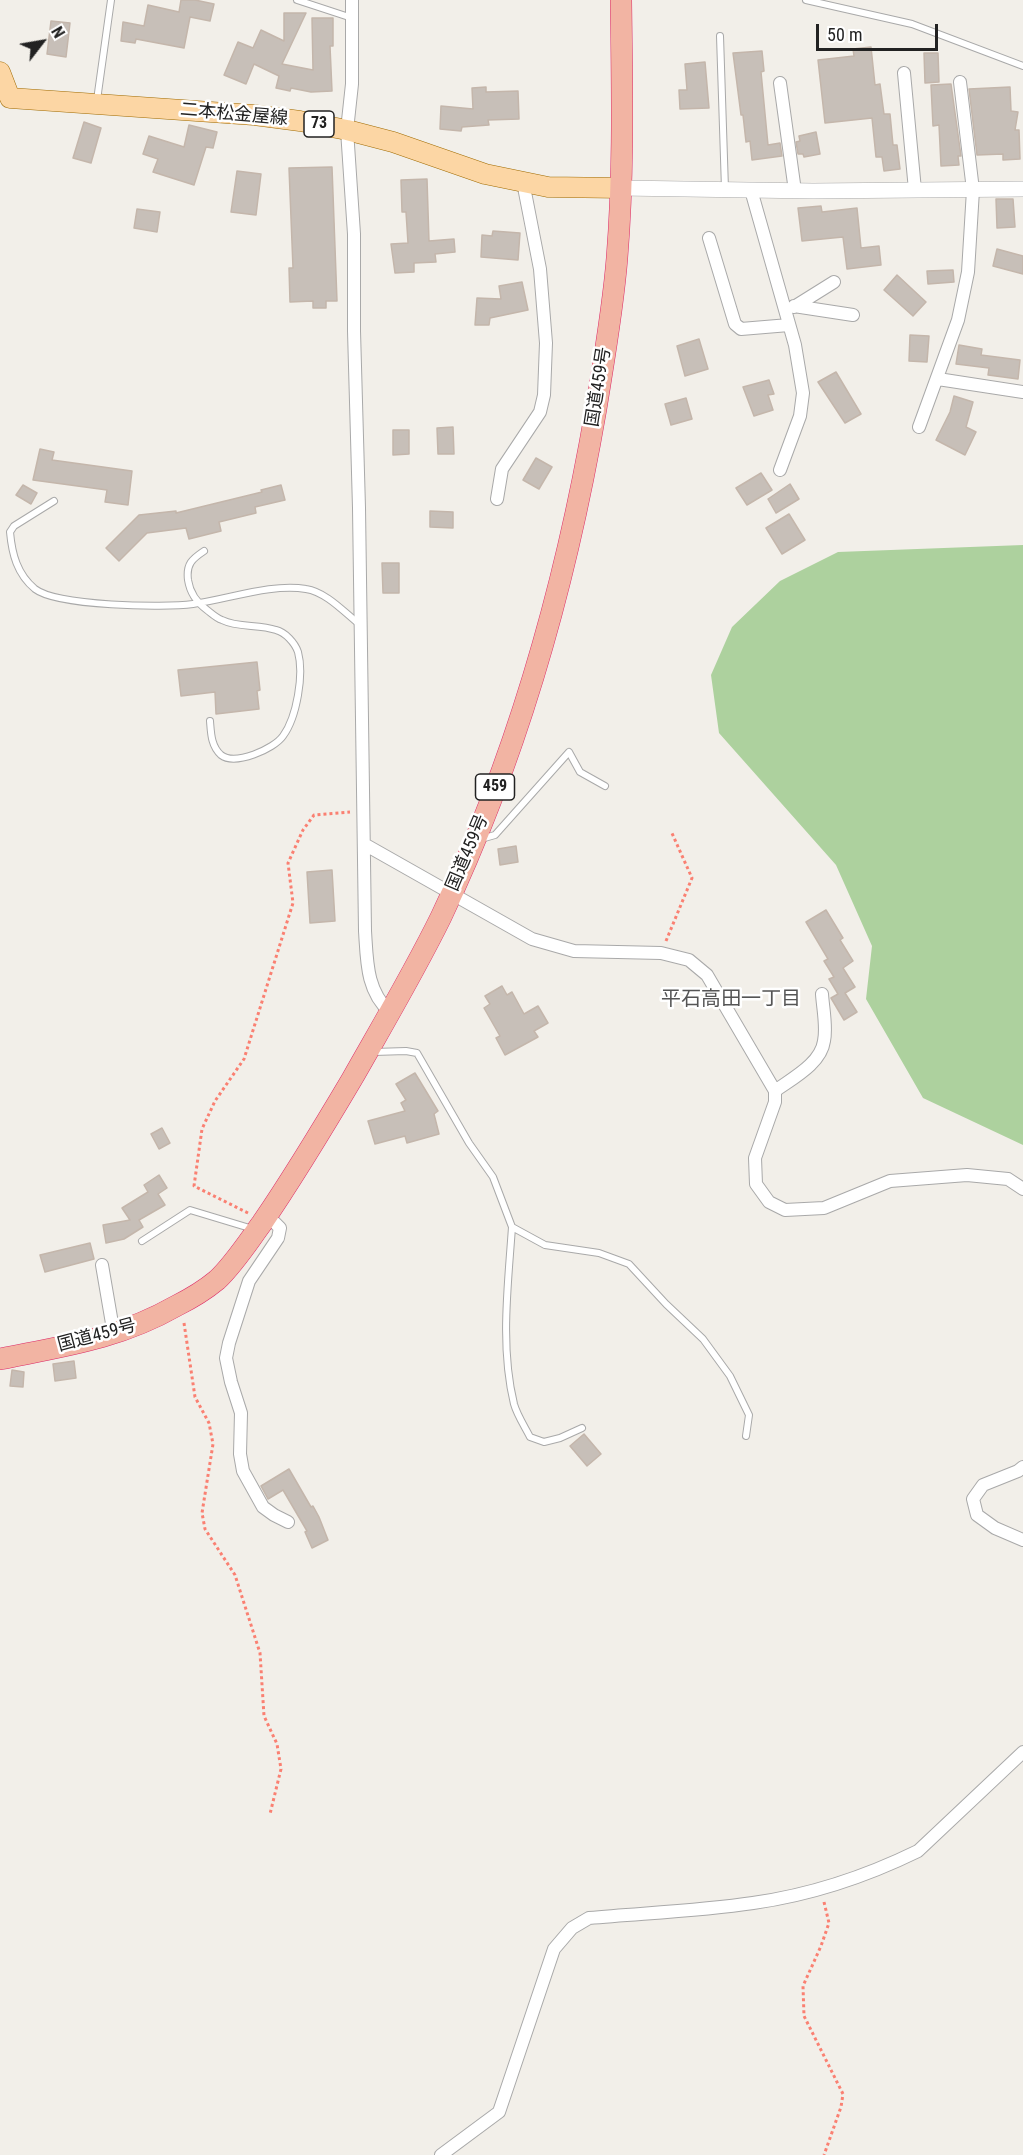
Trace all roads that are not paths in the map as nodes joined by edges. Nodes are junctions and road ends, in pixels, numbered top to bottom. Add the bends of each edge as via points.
1 (111, 0) edge
2 (297, 0) edge
3 (352, 0) edge
4 (621, 0) edge
5 (806, 0) edge
6 (352, 18) junction
7 (720, 36) dead end
8 (1023, 66) edge
9 (0, 72) edge
10 (904, 73) dead end
11 (960, 82) dead end
12 (780, 83) dead end
13 (97, 103) junction
14 (347, 130) junction
15 (523, 182) junction
16 (621, 188) junction
17 (1023, 189) edge
18 (725, 190) junction
19 (751, 190) junction
20 (915, 190) junction
21 (973, 190) junction
22 (795, 191) junction
23 (710, 238) dead end
24 (834, 282) dead end
25 (790, 309) junction
26 (853, 315) dead end
27 (789, 325) junction
28 (938, 379) junction
29 (1023, 392) edge
30 (919, 427) dead end
31 (780, 470) dead end
32 (496, 499) dead end
33 (54, 501) dead end
34 (204, 551) dead end
35 (198, 603) junction
36 (360, 624) junction
37 (210, 721) dead end
38 (605, 786) dead end
39 (474, 840) junction
40 (364, 844) junction
41 (452, 892) junction
42 (822, 994) dead end
43 (390, 1012) junction
44 (367, 1053) junction
45 (775, 1091) junction
46 (1023, 1189) edge
47 (262, 1222) junction
48 (512, 1227) junction
49 (142, 1241) dead end
50 (102, 1265) dead end
51 (114, 1335) junction
52 (0, 1359) edge
53 (582, 1428) dead end
54 (746, 1436) dead end
55 (1023, 1467) edge
56 (288, 1522) dead end
57 (1023, 1540) edge
58 (1023, 1752) edge
59 (441, 2155) edge

1 - 13 lane
2 - 6 lane
3 - 6 street
4 - 16 highway, 国道459号 / 459
5 - 8 lane via 912,24
6 - 14 street
7 - 18 lane
9 - 13 main road, 二本松金屋線 / 73 via 10,98
10 - 20 street
11 - 21 street
12 - 22 street
13 - 14 main road, 二本松金屋線 / 73 via 254,115
14 - 15 main road, 二本松金屋線 / 73 via 485,174
14 - 36 street via 354,234
15 - 16 main road, 二本松金屋線 / 73 via 548,187
15 - 32 street via 540,269 546,343 544,395 540,412 502,469
16 - 18 street
16 - 39 highway, 国道459号 / 459 via 604,363 573,534 523,708
17 - 21 street
18 - 19 street
19 - 22 street
19 - 25 street
20 - 21 street
20 - 22 street
21 - 28 street via 968,272 958,320
23 - 27 street via 735,324 741,329
24 - 25 street
25 - 26 street
25 - 27 street
27 - 31 street via 803,393 800,416
28 - 29 street
28 - 30 street
33 - 35 lane via 10,532 15,563 37,591 79,602 166,606
34 - 35 lane via 190,561 187,572
35 - 36 lane via 289,586 321,594
35 - 37 lane via 222,621 278,630 297,650 302,672 296,706 283,736 268,749 226,759 212,742
36 - 40 street
38 - 39 lane via 580,772 569,752 495,835
39 - 41 highway, 国道459号 / 459
40 - 41 street
40 - 43 street via 367,967 380,1004
41 - 43 highway, 国道459号 / 459
41 - 45 street via 532,939 574,951 661,953 689,960 707,975
42 - 45 street via 825,1042 820,1054
43 - 44 highway, 国道459号 / 459
44 - 47 highway, 国道459号 / 459
44 - 48 lane via 417,1053 468,1143 493,1178
45 - 46 street via 775,1102 755,1158 756,1184 769,1202 785,1210 824,1208 890,1181 967,1175 1008,1179
47 - 49 lane via 190,1210
47 - 51 highway, 国道459号 / 459 via 217,1279 149,1322
47 - 56 street via 280,1228 278,1238 249,1281 226,1358 241,1413 243,1471 263,1507
48 - 53 lane via 506,1317 514,1406 530,1437 537,1440 560,1438
48 - 54 lane via 545,1245 599,1253 629,1264 703,1339 730,1376 749,1415
50 - 51 street
51 - 52 highway, 国道459号 / 459
55 - 57 street via 984,1485 973,1499 977,1515
58 - 59 street via 918,1851 900,1860 821,1889 755,1903 589,1918 572,1928 554,1949 499,2112

